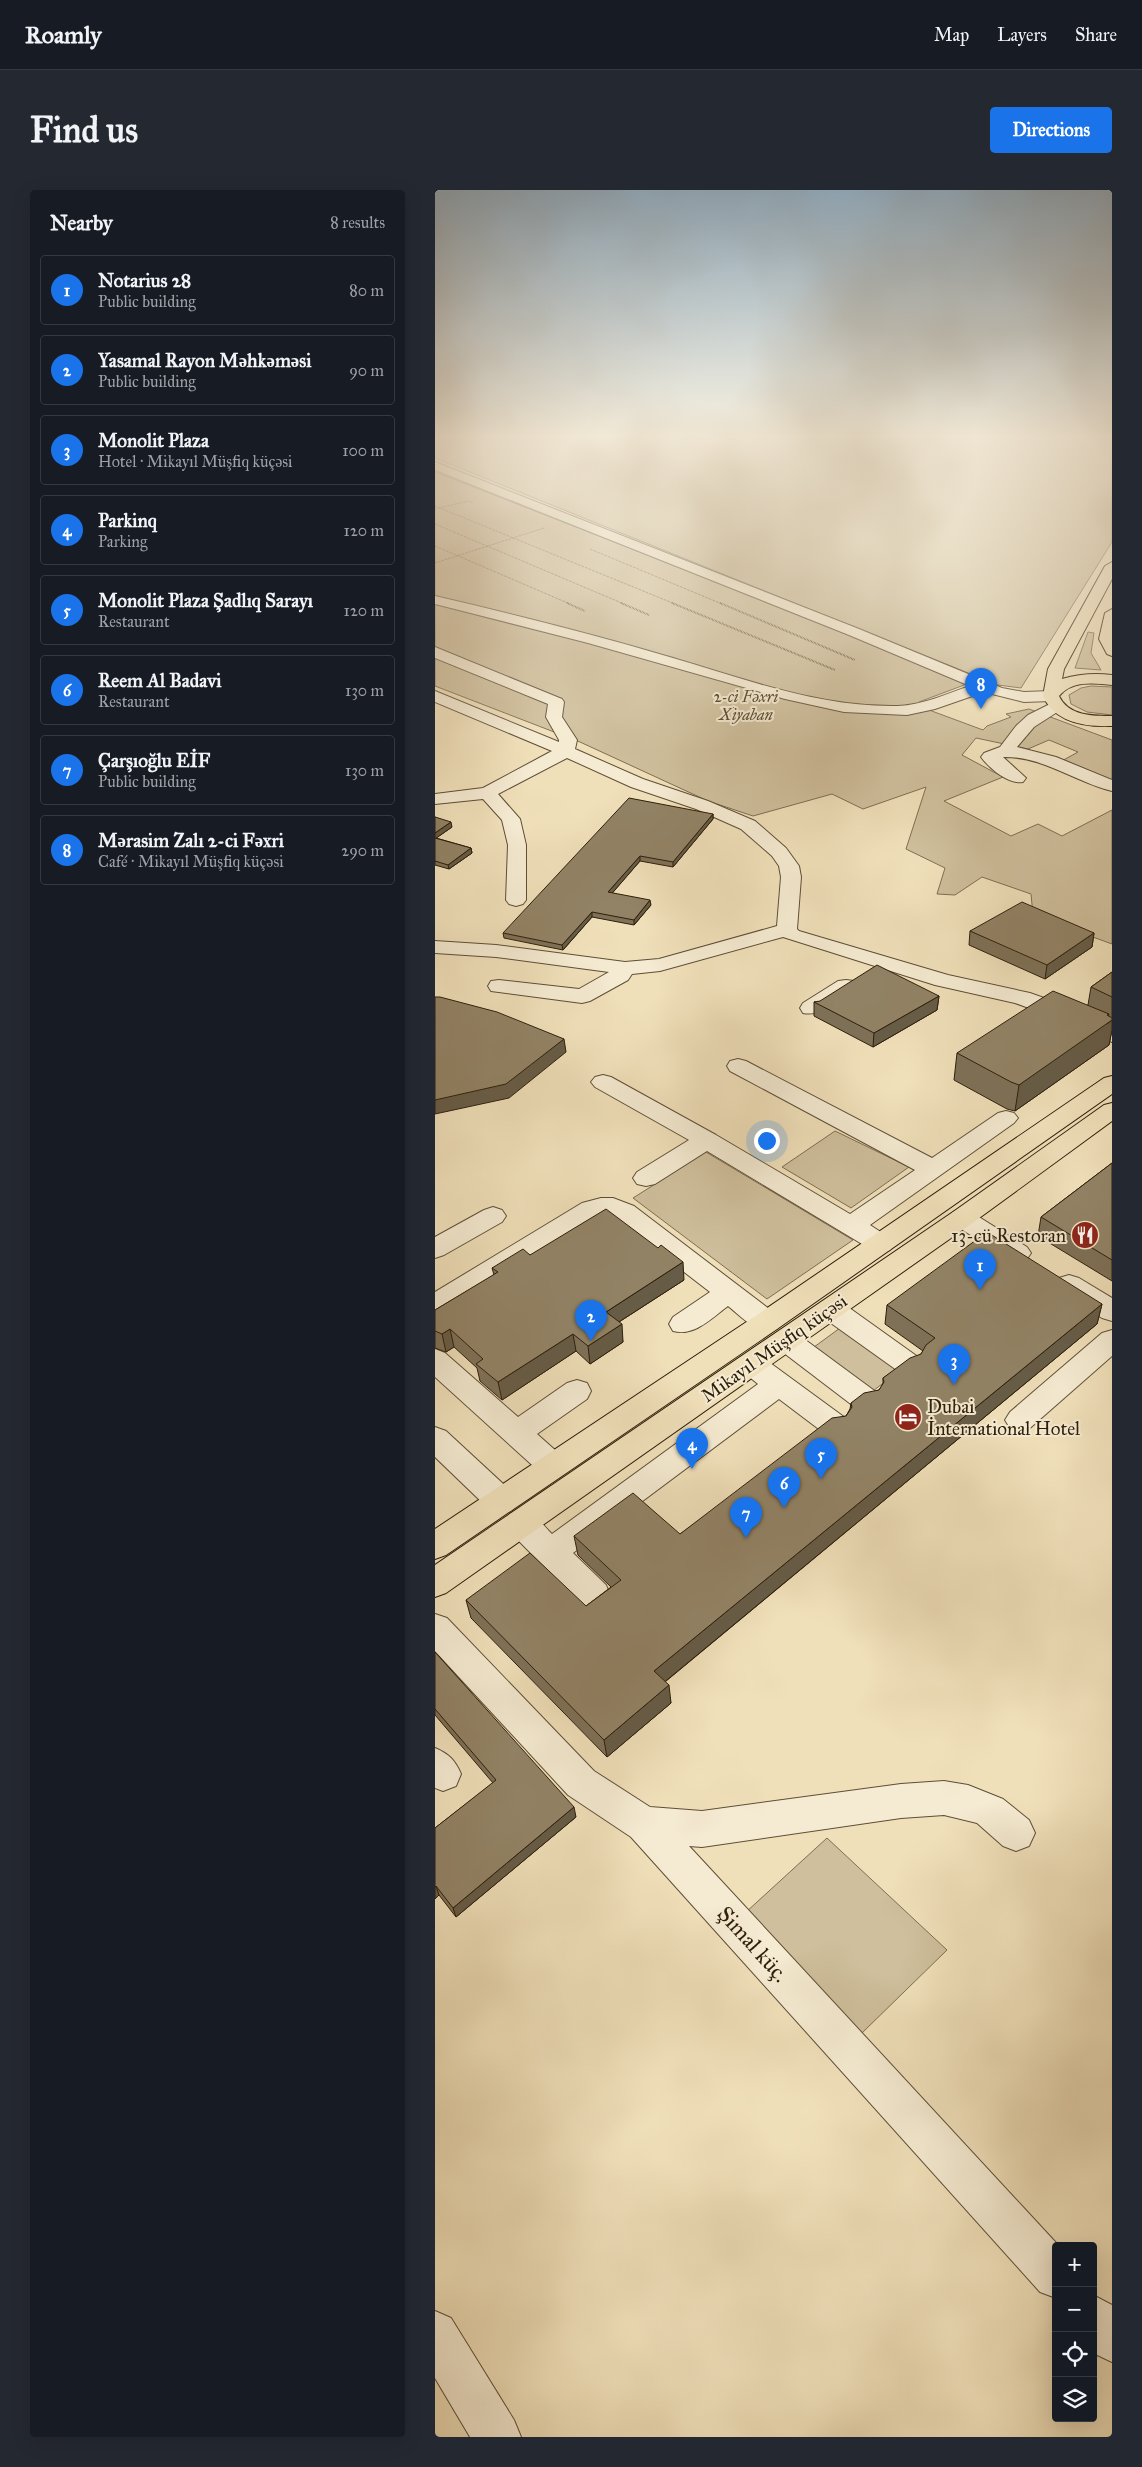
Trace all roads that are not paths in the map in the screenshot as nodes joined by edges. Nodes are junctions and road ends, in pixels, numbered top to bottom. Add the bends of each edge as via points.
1 (621, 540) edge
2 (1112, 566) edge
3 (435, 600) edge
4 (1112, 613) edge
5 (1112, 651) edge
6 (435, 652) edge
7 (1112, 680) edge
8 (983, 687) junction
9 (435, 696) edge
10 (1053, 701) junction
11 (1071, 715) junction
12 (1112, 721) edge
13 (1112, 731) edge
14 (1007, 750) junction
15 (566, 751) junction
16 (1017, 778) dead end
17 (1112, 786) edge
18 (487, 793) junction
19 (435, 799) edge
20 (517, 900) dead end
21 (787, 930) junction
22 (435, 947) edge
23 (884, 962) junction
24 (625, 968) junction
25 (499, 986) dead end
26 (811, 1008) dead end
27 (1112, 1035) edge
28 (738, 1066) dead end
29 (603, 1082) dead end
30 (1112, 1083) edge
31 (1112, 1110) edge
32 (1006, 1118) dead end
33 (707, 1140) junction
34 (933, 1169) junction
35 (646, 1178) dead end
36 (493, 1216) dead end
37 (961, 1218) junction
38 (851, 1226) junction
39 (881, 1244) junction
40 (435, 1249) edge
41 (727, 1293) junction
42 (435, 1305) edge
43 (831, 1309) junction
44 (1112, 1311) edge
45 (683, 1324) dead end
46 (776, 1331) junction
47 (1112, 1340) edge
48 (435, 1360) edge
49 (752, 1364) junction
50 (908, 1364) edge
51 (779, 1384) junction
52 (577, 1391) dead end
53 (866, 1400) edge
54 (1020, 1420) dead end
55 (834, 1425) edge
56 (516, 1434) junction
57 (435, 1439) edge
58 (553, 1466) junction
59 (511, 1512) junction
60 (435, 1546) edge
61 (551, 1552) junction
62 (435, 1583) edge
63 (594, 1595) dead end
64 (435, 1628) edge
65 (644, 1824) junction
66 (1016, 1833) dead end
67 (1052, 2272) edge
68 (1097, 2322) edge
69 (435, 2334) edge
70 (1112, 2339) edge
71 (497, 2437) edge

1 - 8 street
2 - 10 main road via 1056,669
3 - 8 street via 566,631 765,689 840,705 909,710
4 - 5 main road via 1107,639
6 - 15 street via 556,702 555,717 568,740
7 - 10 main road via 1076,680 1059,687
8 - 10 street via 1013,696
9 - 15 street
10 - 11 main road
10 - 14 street via 1016,735
11 - 12 main road via 1087,720
11 - 13 main road
14 - 16 street via 990,756
14 - 17 street via 1029,754
15 - 18 street
15 - 21 street via 637,783 727,814 765,838 789,866
18 - 19 street
18 - 20 street via 511,819 517,845
21 - 23 street via 797,938
21 - 24 street via 660,965
22 - 24 street via 496,951
23 - 26 street
23 - 27 street via 1045,1005
24 - 25 street via 620,975 582,996
28 - 34 street
29 - 33 street
30 - 39 main road, Mikayıl Müşfiq küçəsi
31 - 37 main road, Mikayıl Müşfiq küçəsi
32 - 34 street
33 - 35 street
33 - 38 street
34 - 38 street
36 - 40 street
37 - 43 main road, Mikayıl Müşfiq küçəsi
37 - 44 street
38 - 39 street
39 - 46 main road, Mikayıl Müşfiq küçəsi
41 - 42 street via 625,1212 605,1204 591,1209
41 - 45 street
41 - 46 street
43 - 46 main road, Mikayıl Müşfiq küçəsi
43 - 50 street
46 - 49 main road, Mikayıl Müşfiq küçəsi
46 - 53 street
46 - 58 main road, Mikayıl Müşfiq küçəsi
47 - 54 street
48 - 56 street
49 - 51 street
49 - 59 main road, Mikayıl Müşfiq küçəsi
51 - 55 street
51 - 61 street
52 - 56 street
56 - 58 street
57 - 59 street
58 - 59 main road, Mikayıl Müşfiq küçəsi
59 - 60 main road, Mikayıl Müşfiq küçəsi
59 - 61 street
59 - 62 main road, Mikayıl Müşfiq küçəsi
61 - 63 street
64 - 65 street, Şimal küç. via 581,1783
65 - 66 street via 702,1829 944,1798 968,1802 991,1811
65 - 67 street, Şimal küç.
68 - 70 street
69 - 71 street

